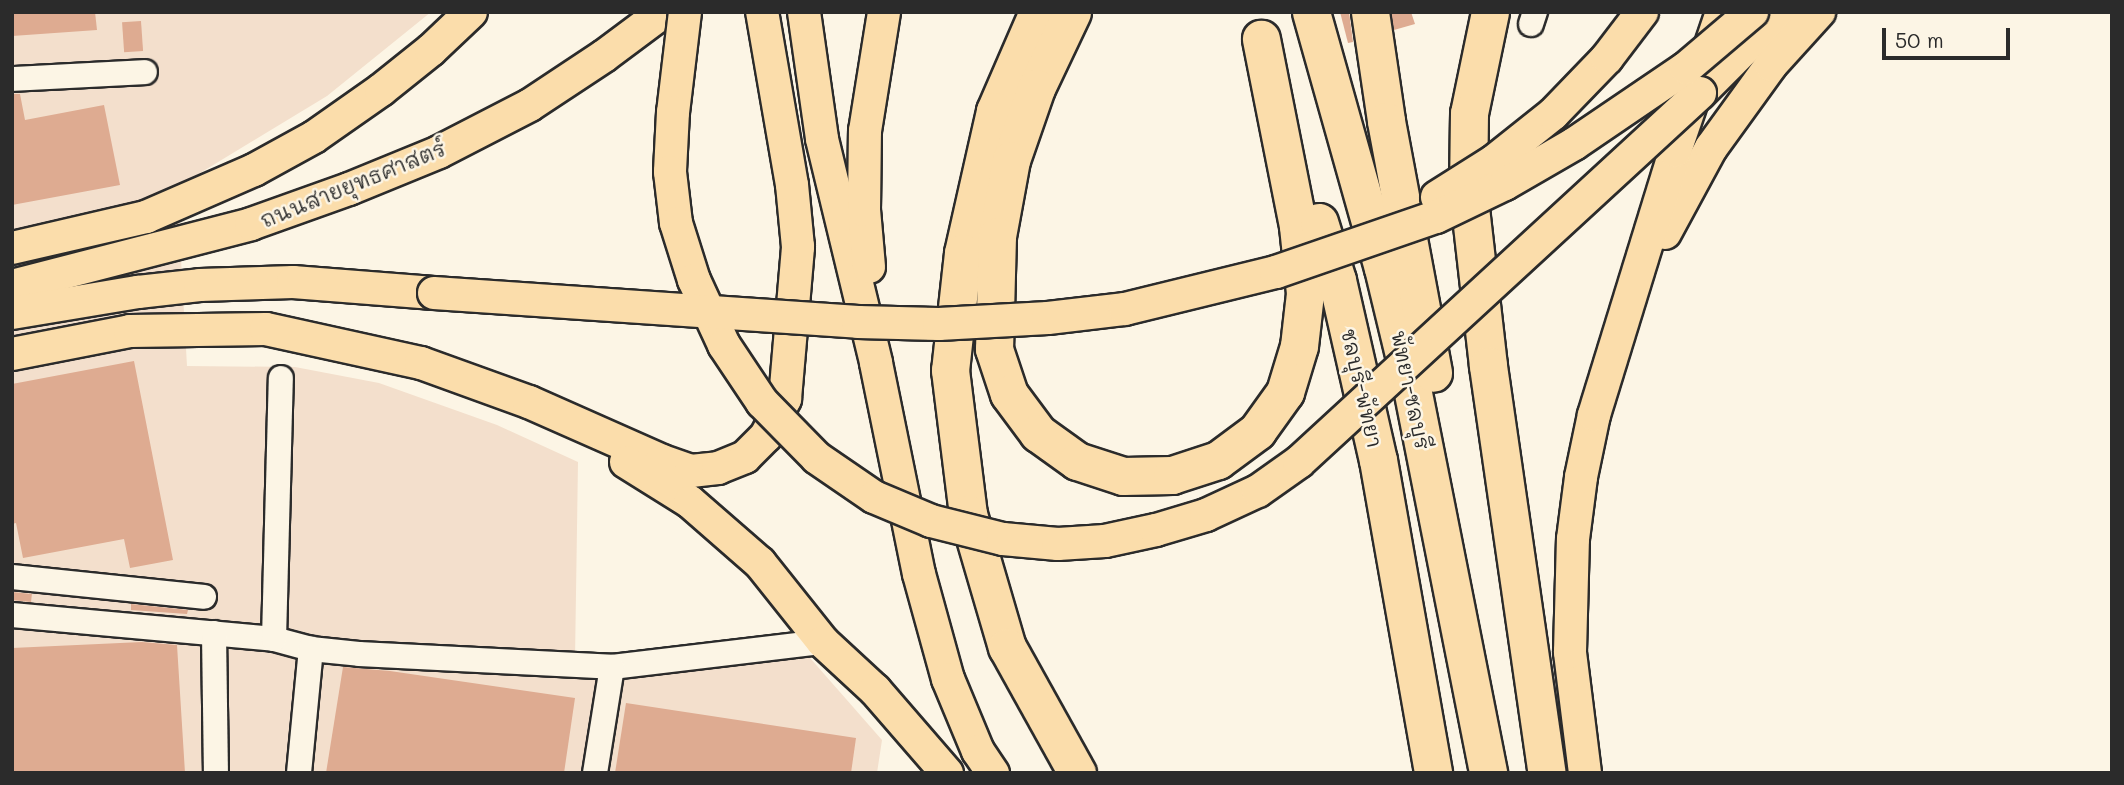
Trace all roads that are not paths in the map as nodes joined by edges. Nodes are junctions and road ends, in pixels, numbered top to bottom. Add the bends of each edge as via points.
1 (471, 12) edge
2 (663, 12) edge
3 (685, 12) edge
4 (804, 12) edge
5 (884, 12) edge
6 (1038, 12) edge
7 (1073, 12) edge
8 (1311, 12) edge
9 (1370, 12) edge
10 (1490, 12) edge
11 (1642, 12) edge
12 (1722, 12) edge
13 (1752, 12) edge
14 (1781, 12) edge
15 (1819, 12) edge
16 (762, 13) edge
17 (1257, 25) edge
18 (145, 72) dead end
19 (12, 79) edge
20 (12, 248) edge
21 (1276, 272) junction
22 (12, 286) edge
23 (1632, 293) junction
24 (12, 313) edge
25 (12, 354) edge
26 (876, 363) junction
27 (281, 378) dead end
28 (529, 402) junction
29 (12, 578) edge
30 (204, 597) dead end
31 (12, 615) edge
32 (214, 633) junction
33 (274, 639) junction
34 (822, 642) junction
35 (311, 649) junction
36 (612, 667) junction
37 (1487, 771) edge
38 (216, 773) edge
39 (299, 773) edge
40 (595, 773) edge
41 (947, 773) edge
42 (993, 773) edge
43 (1077, 773) edge
44 (1433, 773) edge
45 (1548, 773) edge
46 (1585, 773) edge

1 - 20 main road via 381,90 314,137 254,170 146,216
2 - 22 main road, ถนนสายยุทธศาสตร์ via 530,105 439,152 349,190 251,224
3 - 14 main road, bridge via 670,172 676,223 694,280 724,345 762,402 817,458 874,497 931,521 1003,539 1058,544 1118,538 1206,515 1258,491 1299,462 1700,93
4 - 26 main road via 822,139
5 - 26 main road via 864,131 864,210
6 - 43 highway via 995,111 963,253 950,370 968,513 1007,647
7 - 17 highway via 1036,88 1011,160 997,236 994,349 1009,394 1038,433 1077,461 1123,475 1172,475 1218,460 1257,431 1285,392 1299,346 1305,293 1298,226
8 - 37 highway, พัทยา-ชลบุรี via 1412,388
9 - 37 highway via 1451,475
10 - 45 highway via 1469,113 1468,190 1488,366
11 - 21 main road, bridge via 1607,58 1553,114 1494,161 1429,202
12 - 23 main road
13 - 21 main road, bridge via 1686,68 1574,144 1505,184 1436,217
15 - 23 main road via 1771,65 1711,148
16 - 28 main road via 798,247 785,399 766,436 745,457 718,468 691,471
17 - 44 highway, ชลบุรี-พัทยา via 1337,280 1378,460
18 - 19 lane
21 - 24 main road, bridge via 1125,309 939,324 293,282 200,285
23 - 46 main road via 1594,415 1573,539 1570,652
25 - 28 main road via 130,331 267,329 421,363
26 - 42 main road via 919,574 948,679 978,751
27 - 33 lane
28 - 34 main road via 690,502 760,563
29 - 30 lane
31 - 32 lane
32 - 33 lane
32 - 38 lane
33 - 35 lane
34 - 36 lane
34 - 41 main road via 875,690
35 - 36 lane
35 - 39 lane
36 - 40 lane

